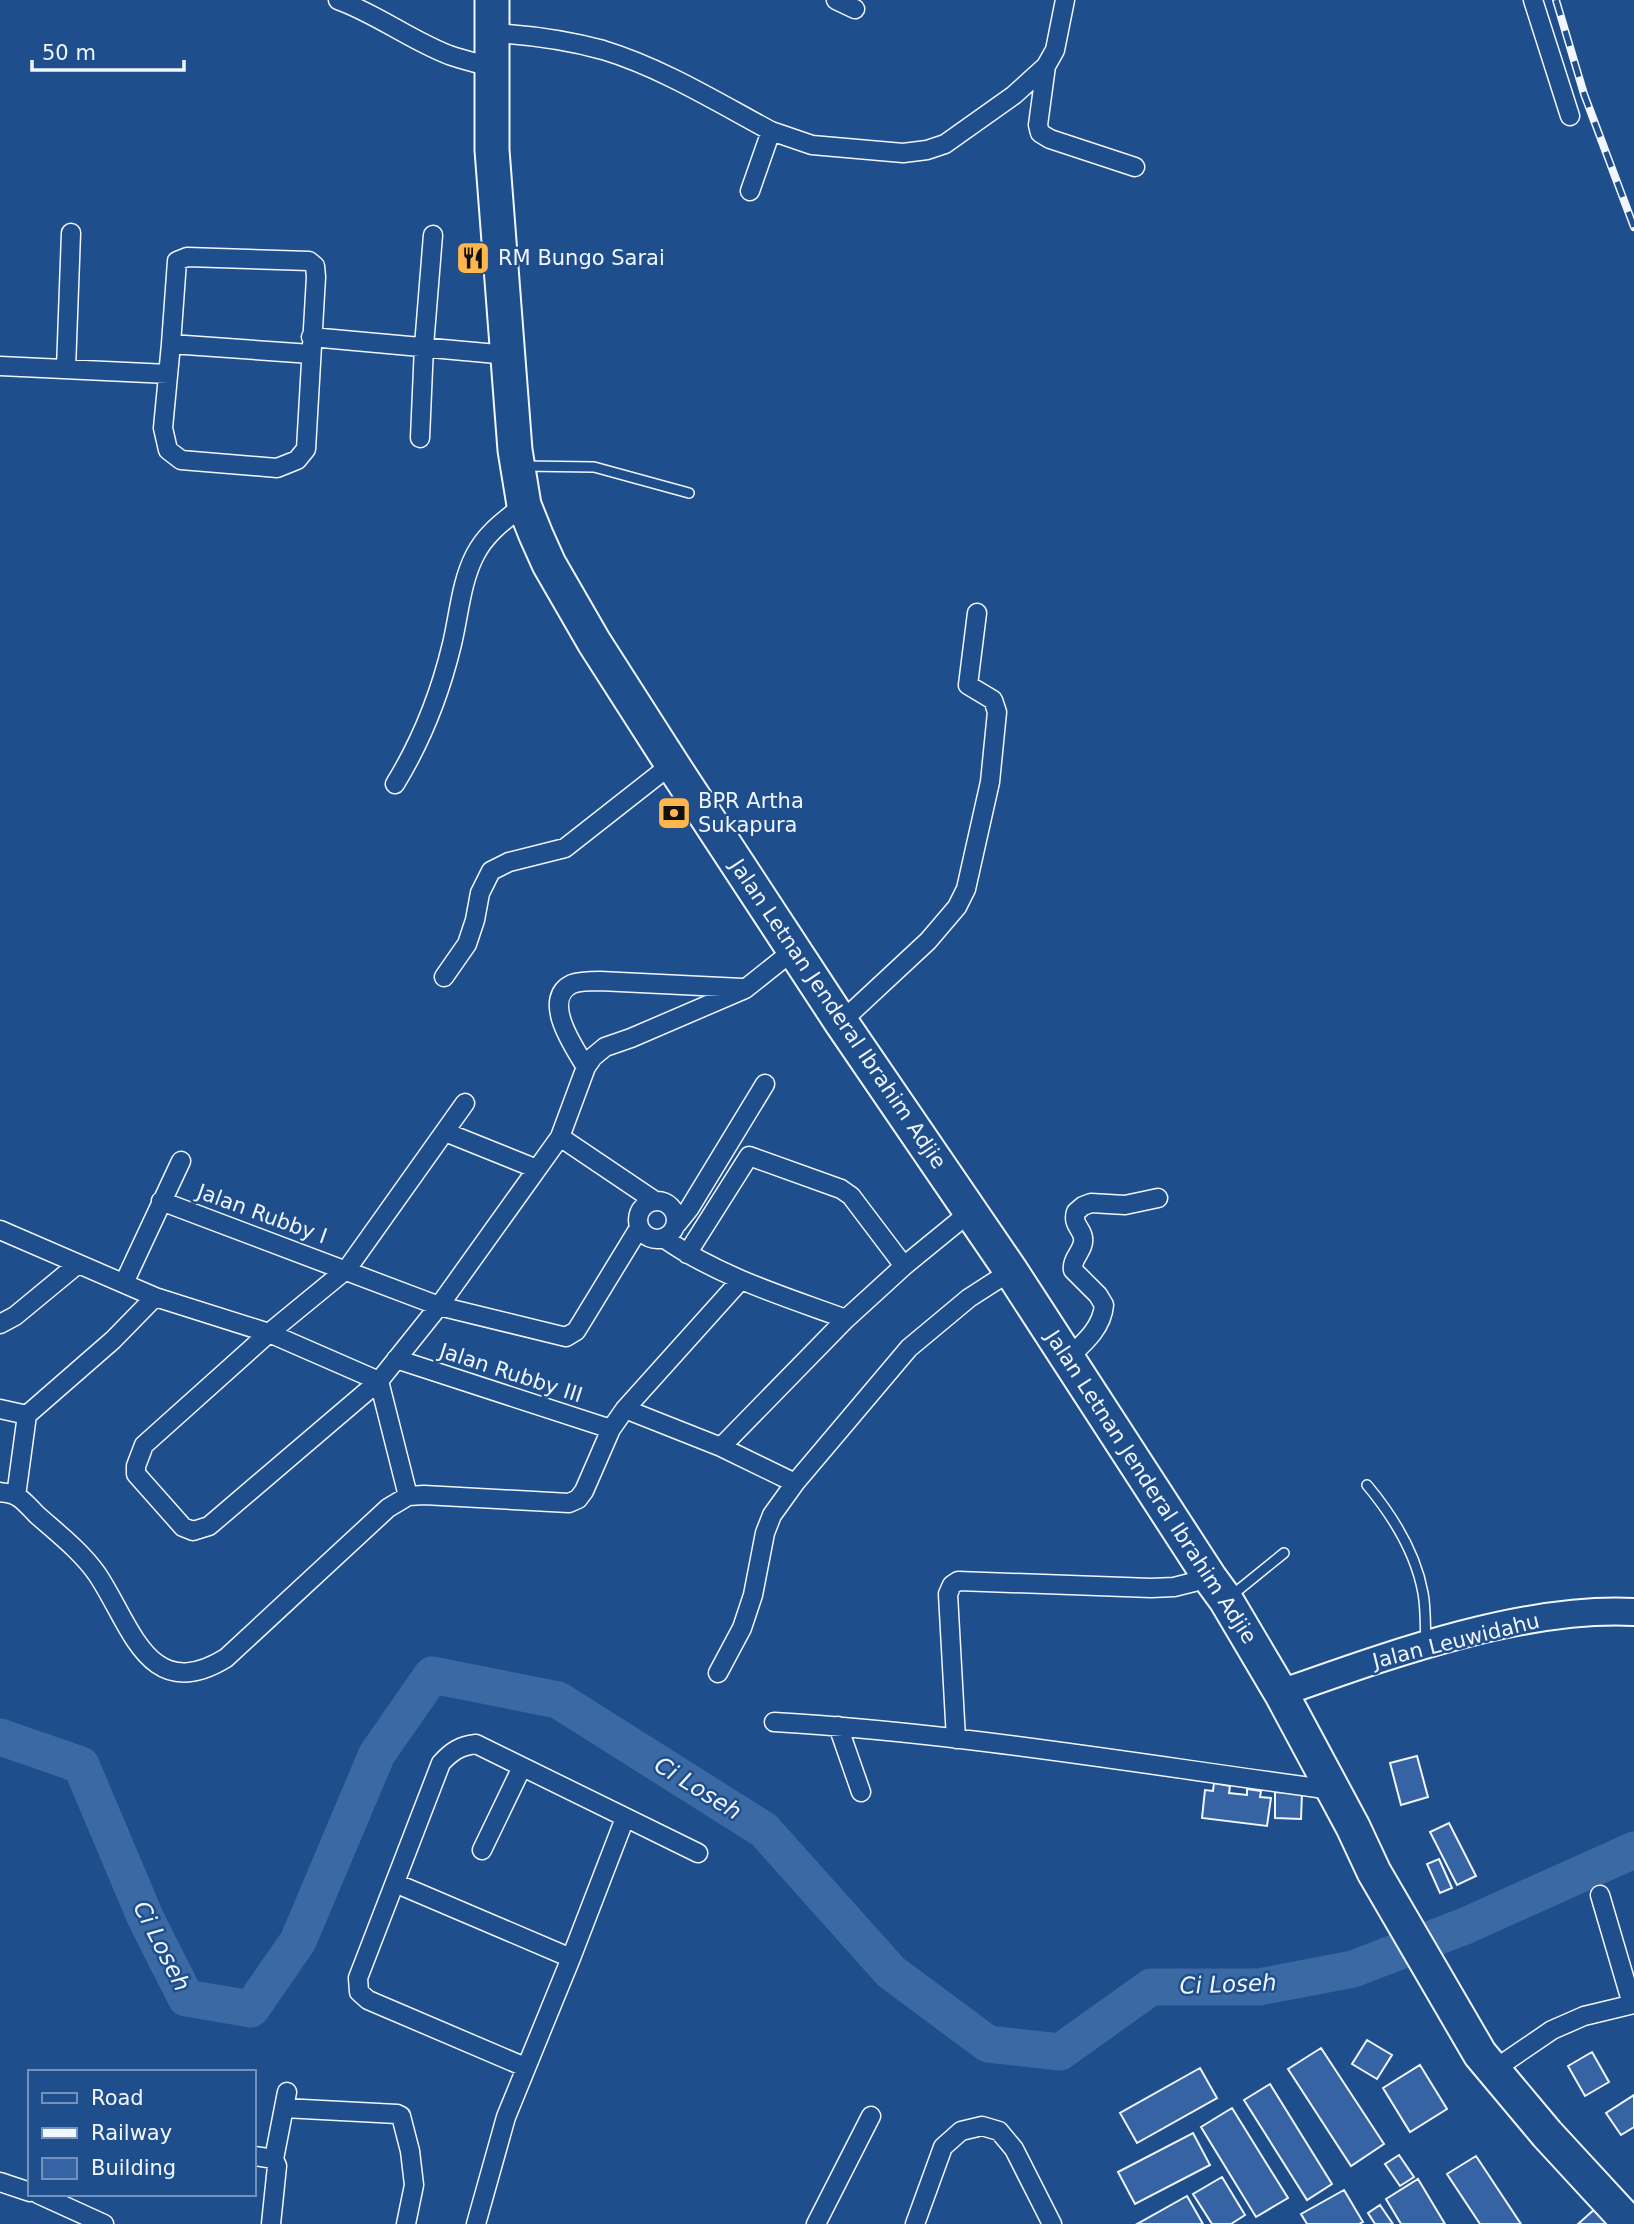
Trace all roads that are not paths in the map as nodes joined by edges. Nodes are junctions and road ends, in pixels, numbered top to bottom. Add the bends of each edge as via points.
1 (338, 0) edge
2 (492, 0) edge
3 (836, 0) edge
4 (1065, 0) edge
5 (1534, 3) edge
6 (855, 9) dead end
7 (492, 33) junction
8 (1046, 66) junction
9 (491, 67) junction
10 (1570, 116) dead end
11 (771, 131) junction
12 (1135, 167) dead end
13 (750, 191) dead end
14 (71, 233) dead end
15 (433, 235) dead end
16 (171, 344) junction
17 (311, 345) junction
18 (424, 346) junction
19 (508, 355) junction
20 (0, 366) edge
21 (66, 369) junction
22 (168, 374) junction
23 (420, 438) dead end
24 (518, 466) junction
25 (689, 493) dead end
26 (524, 505) junction
27 (977, 613) dead end
28 (672, 764) junction
29 (395, 784) dead end
30 (794, 950) junction
31 (444, 977) dead end
32 (745, 989) junction
33 (841, 1022) junction
34 (586, 1068) junction
35 (765, 1084) dead end
36 (465, 1103) dead end
37 (445, 1132) junction
38 (561, 1137) junction
39 (725, 1148) junction
40 (749, 1157) junction
41 (181, 1161) dead end
42 (537, 1169) junction
43 (1158, 1198) dead end
44 (161, 1201) junction
45 (655, 1201) junction
46 (970, 1212) junction
47 (677, 1224) junction
48 (639, 1228) junction
49 (0, 1230) edge
50 (664, 1239) junction
51 (687, 1254) junction
52 (78, 1264) junction
53 (904, 1266) junction
54 (347, 1269) junction
55 (1011, 1271) junction
56 (740, 1281) junction
57 (124, 1283) junction
58 (155, 1297) junction
59 (439, 1306) junction
60 (846, 1319) junction
61 (0, 1324) edge
62 (269, 1332) junction
63 (1068, 1358) junction
64 (396, 1359) junction
65 (379, 1381) junction
66 (0, 1409) edge
67 (625, 1409) junction
68 (27, 1415) junction
69 (611, 1429) junction
70 (721, 1447) junction
71 (795, 1483) junction
72 (1367, 1485) dead end
73 (8, 1494) edge
74 (408, 1496) junction
75 (1284, 1553) dead end
76 (1218, 1589) junction
77 (1634, 1612) edge
78 (1426, 1645) junction
79 (718, 1673) dead end
80 (1281, 1693) junction
81 (774, 1722) dead end
82 (838, 1726) junction
83 (956, 1739) junction
84 (522, 1767) junction
85 (1332, 1790) junction
86 (862, 1792) dead end
87 (625, 1818) junction
88 (482, 1850) dead end
89 (698, 1853) dead end
90 (394, 1884) junction
91 (1600, 1895) dead end
92 (571, 1958) junction
93 (1633, 2004) edge
94 (1486, 2062) junction
95 (525, 2067) junction
96 (871, 2116) dead end
97 (256, 2156) edge
98 (274, 2159) junction
99 (0, 2182) edge
100 (28, 2191) edge
101 (42, 2196) edge
102 (104, 2224) edge
103 (271, 2224) edge
104 (406, 2224) edge
105 (476, 2224) edge
106 (816, 2224) edge
107 (915, 2224) edge
108 (1052, 2224) edge
109 (1630, 2224) edge

1 - 9 street via 450,55
2 - 7 highway, Jalan Letnan Jenderal Ibrahim Adjie
3 - 6 street
4 - 8 street via 1055,50
5 - 10 street
7 - 9 highway, Jalan Letnan Jenderal Ibrahim Adjie
7 - 11 street via 537,35 603,51 660,72
8 - 11 street via 945,144 927,150 902,153 812,145
8 - 12 street via 1040,133
9 - 19 highway, Jalan Letnan Jenderal Ibrahim Adjie via 492,150
11 - 13 street
14 - 21 street
15 - 18 street
16 - 17 street
16 - 17 street via 176,265 183,257 312,262 316,277
16 - 22 street
17 - 18 street
17 - 22 street via 306,449 297,460 277,468 172,456 163,428
18 - 19 street
18 - 23 street
19 - 24 highway, Jalan Letnan Jenderal Ibrahim Adjie
20 - 21 street
21 - 22 street
24 - 25 lane via 594,467
24 - 26 highway, Jalan Letnan Jenderal Ibrahim Adjie
26 - 28 highway, Jalan Letnan Jenderal Ibrahim Adjie via 549,564
26 - 29 street via 485,538 475,554 439,691 425,729
27 - 33 street via 968,685 993,700 997,712 990,782 966,890 928,941
28 - 30 highway, Jalan Letnan Jenderal Ibrahim Adjie
28 - 31 street via 565,848 491,871 480,893 467,944
30 - 32 street
30 - 33 highway, Jalan Letnan Jenderal Ibrahim Adjie
32 - 34 street via 605,1046
32 - 34 street via 576,982 561,996 558,1010
33 - 46 highway, Jalan Letnan Jenderal Ibrahim Adjie
34 - 38 street
35 - 39 street
36 - 37 street
37 - 42 street
37 - 54 street
38 - 42 street
38 - 45 street
39 - 40 street
39 - 47 street
40 - 51 street
40 - 53 street via 851,1196
41 - 44 street
42 - 59 street
43 - 63 street via 1125,1205 1091,1203 1076,1212 1083,1243 1073,1270 1104,1305 1100,1322
44 - 54 street, Jalan Rubby I
44 - 57 street
45 - 47 street via 672,1207
45 - 48 street via 639,1214
46 - 53 street
46 - 55 highway, Jalan Letnan Jenderal Ibrahim Adjie
47 - 50 street
48 - 50 street via 650,1239
48 - 59 street, Jalan Rubby I via 576,1331 566,1336
49 - 52 street
50 - 51 street
51 - 56 street
52 - 57 street
52 - 61 street
53 - 60 street
54 - 59 street, Jalan Rubby I
54 - 62 street
55 - 63 highway, Jalan Letnan Jenderal Ibrahim Adjie
55 - 71 street via 969,1298 909,1348
56 - 60 street
56 - 67 street
57 - 58 street
58 - 62 street
58 - 68 street
59 - 64 street
60 - 70 street
62 - 65 street
62 - 65 street via 144,1445 139,1455 136,1474 183,1527 202,1530 217,1520
63 - 76 highway, Jalan Letnan Jenderal Ibrahim Adjie
64 - 65 street
64 - 69 street, Jalan Rubby III
65 - 74 street
66 - 68 street
67 - 69 street
67 - 70 street
68 - 73 street
69 - 74 street via 584,1491 569,1503
70 - 71 street
71 - 79 street via 772,1515 742,1628
72 - 78 lane via 1407,1547 1423,1592
73 - 74 street via 95,1571 143,1653 161,1668 193,1672 226,1658 388,1508
75 - 76 lane via 1277,1561
76 - 80 highway, Jalan Letnan Jenderal Ibrahim Adjie
76 - 83 street via 958,1581 948,1594
77 - 78 street, Jalan Leuwidahu via 1578,1612
78 - 80 street, Jalan Leuwidahu
80 - 85 highway, Jalan Letnan Jenderal Ibrahim Adjie
81 - 82 street
82 - 83 street
82 - 86 street
83 - 85 street
84 - 87 street
84 - 88 street
84 - 90 street via 476,1744 452,1751 441,1763
85 - 94 highway, Jalan Letnan Jenderal Ibrahim Adjie via 1374,1872
87 - 89 street
87 - 92 street
90 - 92 street
90 - 95 street via 359,1978 359,1992 368,2000
91 - 93 street
92 - 95 street
93 - 94 street via 1584,2016
94 - 109 highway, Jalan Letnan Jenderal Ibrahim Adjie
95 - 105 street
96 - 106 street
97 - 98 street
98 - 103 street
98 - 104 street via 286,2100 397,2114 410,2151 414,2185
99 - 100 street
101 - 102 street
107 - 108 street via 943,2147 961,2131 982,2126 999,2131 1014,2150

